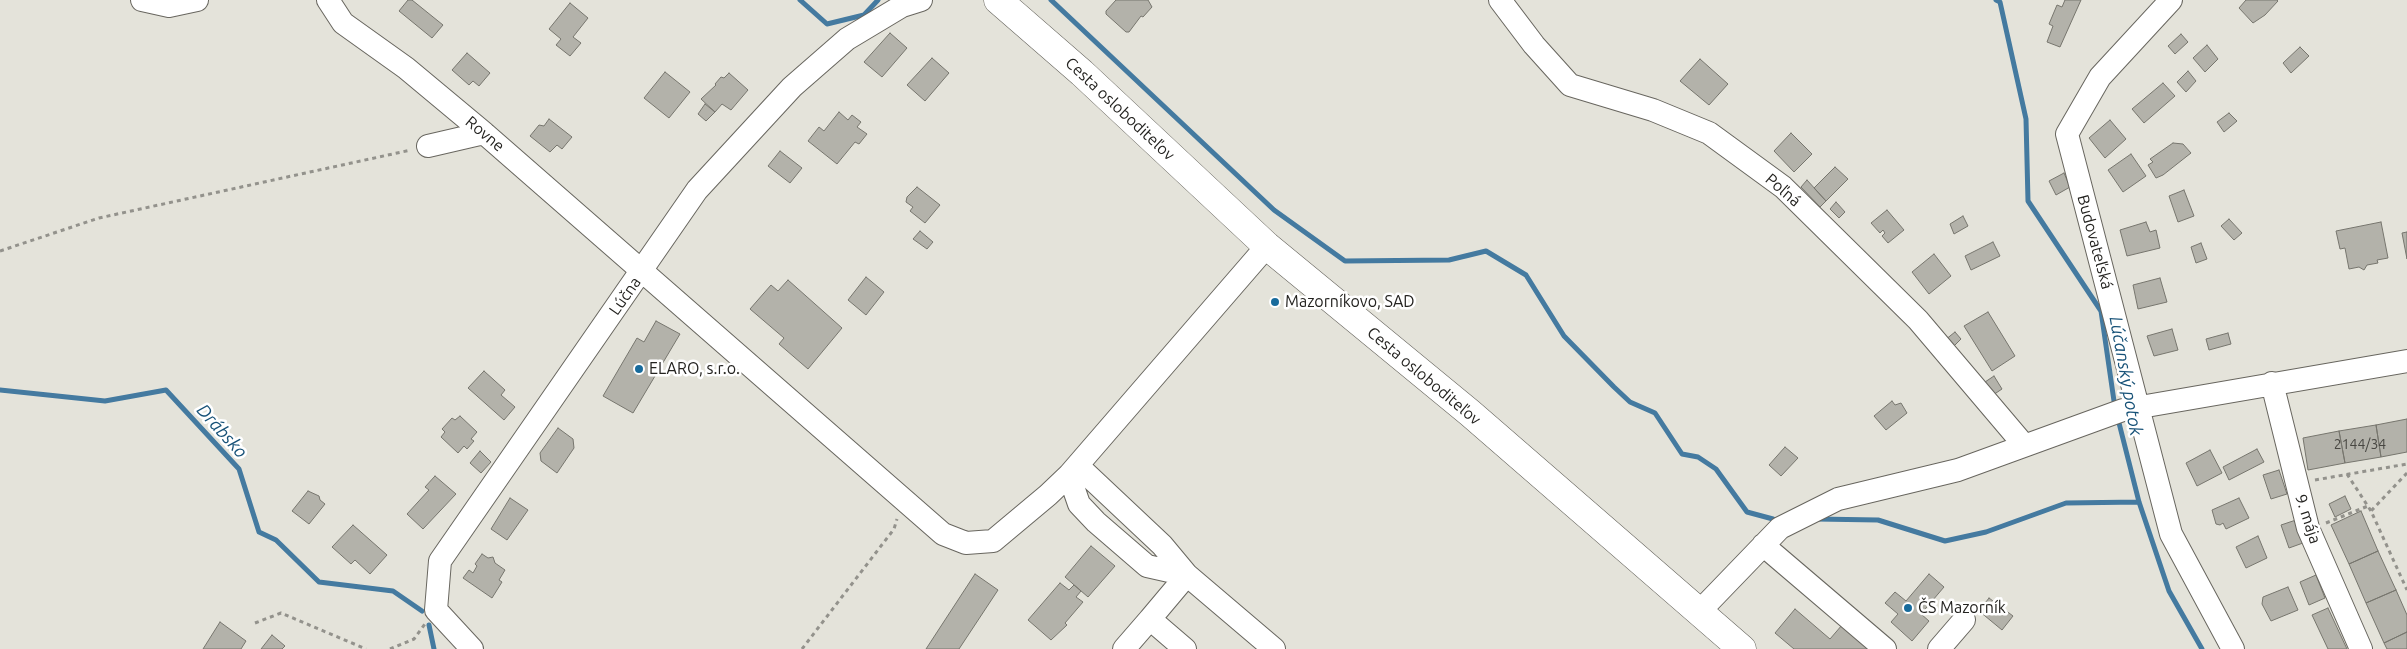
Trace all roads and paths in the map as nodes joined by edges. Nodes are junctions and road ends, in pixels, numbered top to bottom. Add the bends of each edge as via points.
1 (142, 0) edge
2 (197, 0) edge
3 (328, 0) edge
4 (921, 0) edge
5 (998, 0) edge
6 (1500, 0) edge
7 (2171, 0) edge
8 (484, 133) junction
9 (428, 146) joint
10 (1266, 246) junction
11 (0, 251) edge
12 (642, 270) junction
13 (2407, 361) edge
14 (2272, 383) junction
15 (2121, 411) junction
16 (2024, 445) junction
17 (2407, 464) edge
18 (1074, 471) junction
19 (2407, 473) edge
20 (2347, 474) junction
21 (2306, 481) dead end
22 (904, 499) junction
23 (2368, 506) junction
24 (2371, 511) junction
25 (2325, 524) dead end
26 (1763, 546) junction
27 (1187, 575) junction
28 (2407, 590) edge
29 (436, 610) junction
30 (1699, 612) junction
31 (1150, 619) junction
32 (1964, 620) dead end
33 (255, 623) dead end
34 (366, 649) edge
35 (390, 649) edge
36 (472, 649) edge
37 (802, 649) edge
38 (1124, 649) edge
39 (1185, 649) edge
40 (1274, 649) edge
41 (1742, 649) edge
42 (1885, 649) edge
43 (1939, 649) edge
44 (2233, 649) edge
45 (2361, 649) edge

1 - 2 street via 169,6
3 - 8 street, Rovne via 343,23 406,68
4 - 12 street, Lúčna via 902,6 847,39 792,86 697,190
5 - 10 main road, Cesta osloboditeľov via 1082,73
6 - 16 street, Poľná via 1534,45 1570,84 1653,110 1709,133 1783,187 1918,320
7 - 15 street, Budovateľská via 2100,77 2067,134
8 - 9 street
8 - 12 street, Rovne
9 - 11 path via 99,218
10 - 18 street, Rovne
10 - 30 main road, Cesta osloboditeľov via 1470,414
12 - 22 street, Rovne
12 - 29 street, Lúčna via 440,561
13 - 14 street
14 - 15 street
14 - 45 street, 9. mája via 2308,528
15 - 16 street
15 - 44 street, Budovateľská via 2171,534
16 - 26 street via 1958,470 1838,499 1780,528
17 - 20 path
18 - 22 street, Rovne via 993,541 966,543 943,534
18 - 27 street via 1162,545
19 - 24 path
20 - 21 path
20 - 23 path
22 - 37 path via 894,529
23 - 24 path
23 - 25 path
24 - 28 path
26 - 30 street
26 - 42 street
27 - 31 street
27 - 40 street
29 - 35 path via 414,639
29 - 36 street
30 - 41 main road, Cesta osloboditeľov
31 - 38 street
31 - 39 street
32 - 43 street
33 - 34 path via 281,613

